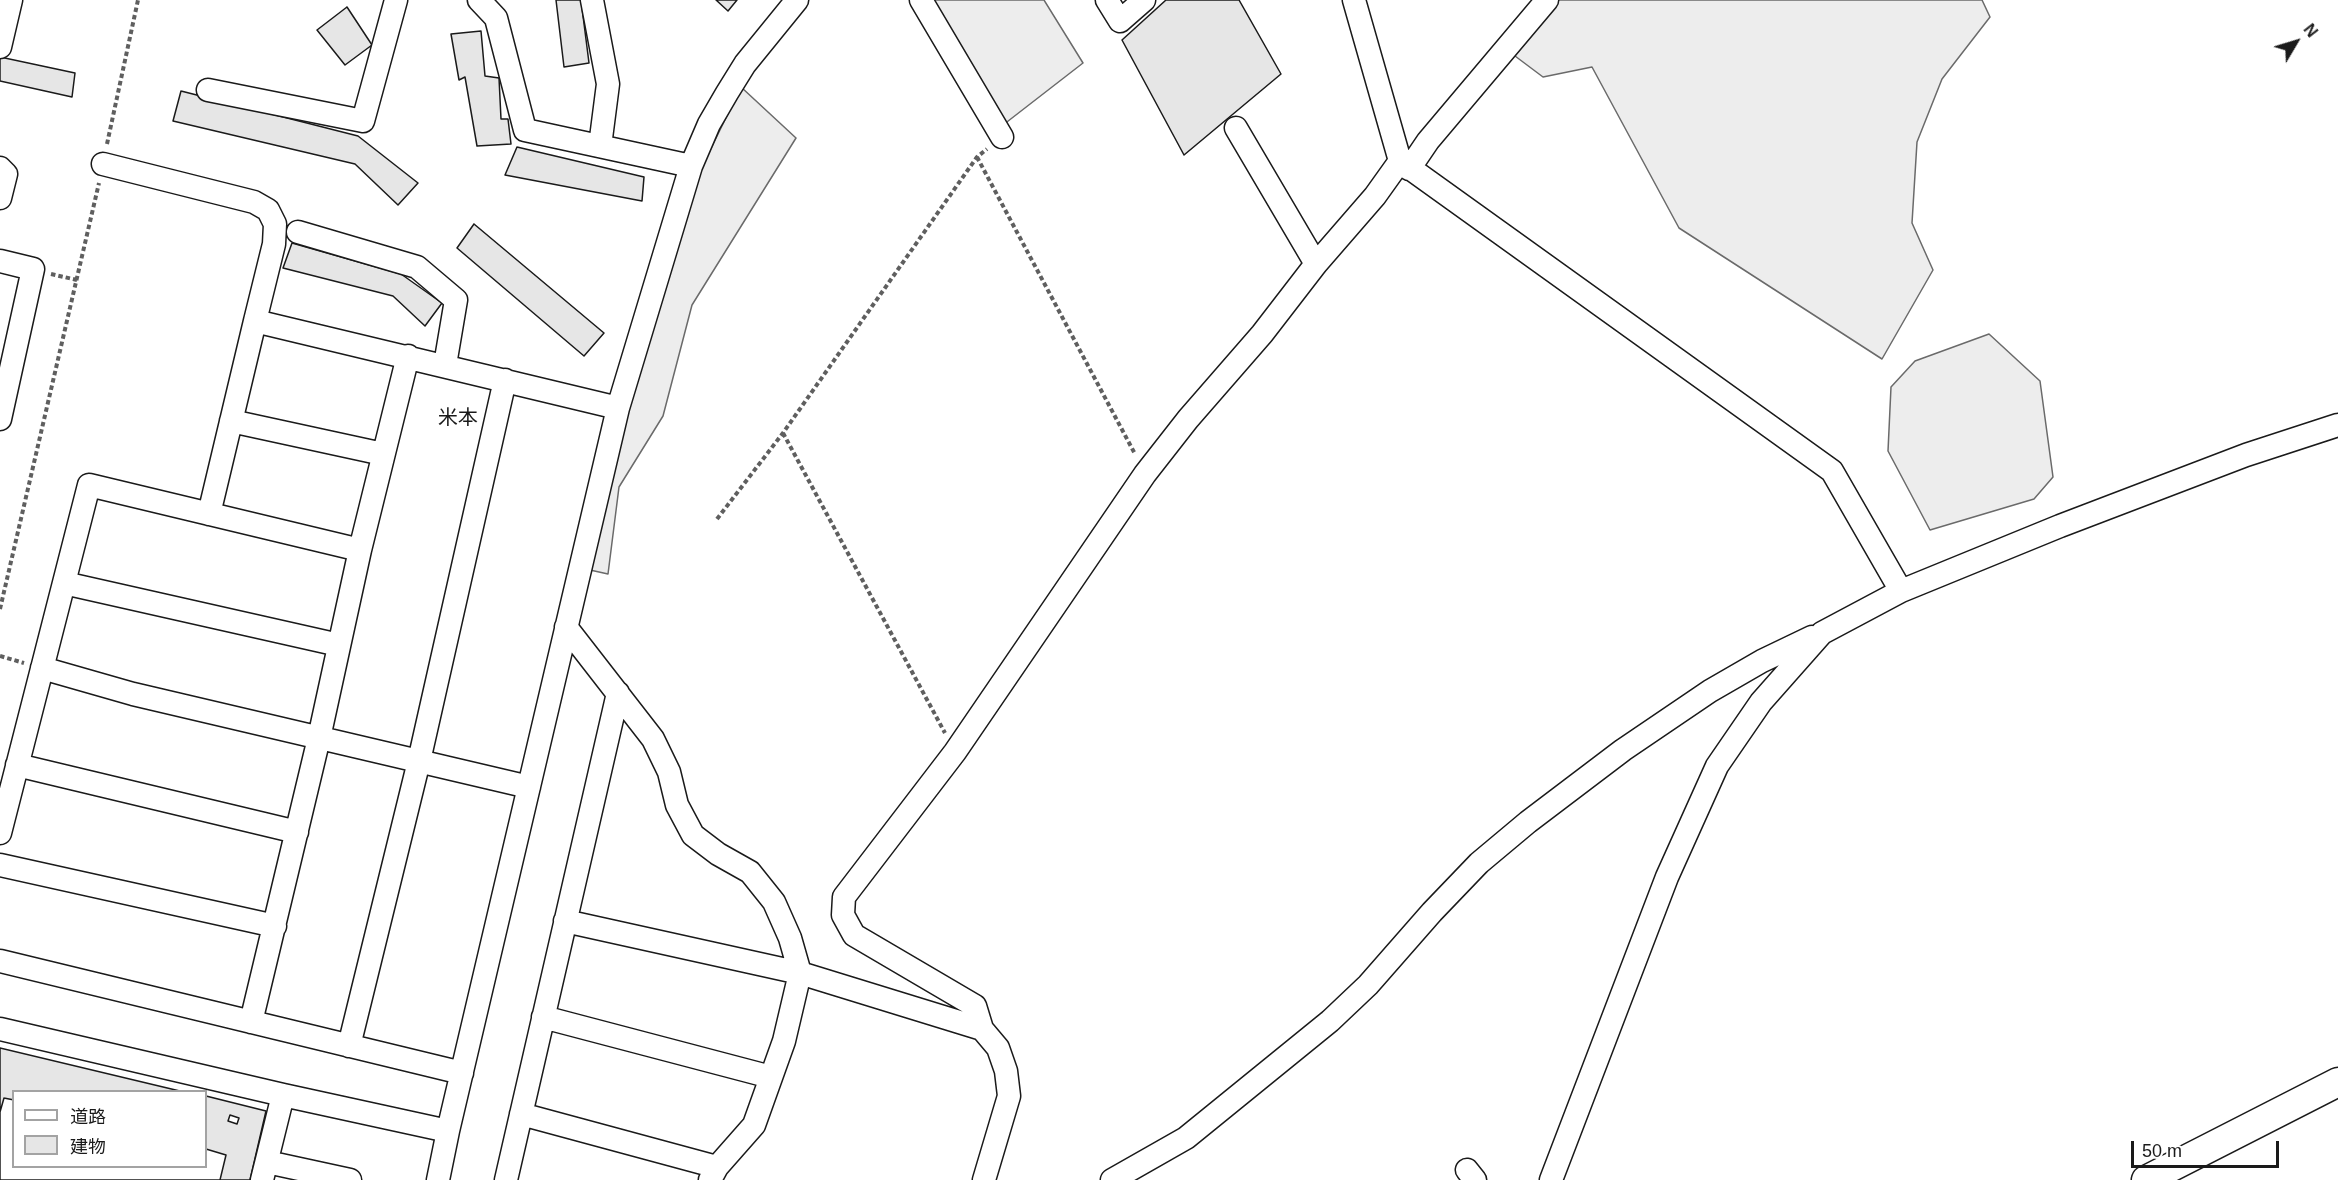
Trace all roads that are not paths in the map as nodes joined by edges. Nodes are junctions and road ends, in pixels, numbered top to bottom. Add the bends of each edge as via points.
1 (11, 0) edge
2 (396, 0) edge
3 (479, 0) edge
4 (592, 0) edge
5 (921, 0) edge
6 (1107, 0) edge
7 (1144, 0) edge
8 (1354, 0) edge
9 (1547, 0) edge
10 (787, 4) edge
11 (0, 47) edge
12 (208, 90) dead end
13 (1236, 128) dead end
14 (1002, 137) road end
15 (600, 147) junction
16 (103, 164) road end
17 (1405, 165) junction
18 (692, 166) junction
19 (0, 168) edge
20 (0, 198) edge
21 (298, 232) dead end
22 (0, 261) edge
23 (1316, 264) junction
24 (255, 321) junction
25 (408, 356) junction
26 (445, 365) junction
27 (5, 368) edge
28 (505, 380) junction
29 (618, 408) junction
30 (0, 419) edge
31 (231, 421) junction
32 (2338, 425) edge
33 (383, 454) junction
34 (209, 514) junction
35 (360, 550) junction
36 (64, 583) junction
37 (1901, 591) junction
38 (567, 627) junction
39 (1822, 633) junction
40 (339, 645) junction
41 (42, 668) junction
42 (618, 693) junction
43 (319, 738) junction
44 (419, 761) junction
45 (17, 765) junction
46 (529, 787) junction
47 (297, 832) junction
48 (0, 833) edge
49 (0, 865) edge
50 (565, 921) junction
51 (275, 926) junction
52 (0, 961) edge
53 (800, 973) junction
54 (543, 1017) junction
55 (251, 1022) junction
56 (0, 1029) edge
57 (982, 1029) junction
58 (350, 1046) junction
59 (462, 1073) junction
60 (771, 1077) junction
61 (2338, 1082) edge
62 (283, 1095) junction
63 (521, 1114) junction
64 (448, 1131) junction
65 (264, 1171) edge
66 (714, 1173) edge
67 (350, 1180) edge
68 (438, 1180) edge
69 (506, 1180) edge
70 (984, 1180) edge
71 (1112, 1180) edge
72 (1551, 1180) edge
73 (2146, 1180) edge

1 - 11 street
2 - 12 street via 363,121
3 - 15 street via 496,18 525,130
4 - 15 street via 608,84
5 - 14 street
6 - 7 street via 1120,21
8 - 17 street
9 - 17 street
10 - 18 street via 708,124
13 - 23 street
15 - 18 street
16 - 24 street via 254,202 268,210 275,224 274,244
17 - 23 street
17 - 37 street via 1832,471
18 - 29 street
19 - 20 street via 6,174
21 - 26 street via 417,267 456,300
22 - 27 street via 33,269
23 - 57 street via 1145,474 955,752 844,897 843,915 854,935 975,1006
24 - 25 street
24 - 31 street
25 - 26 street
25 - 33 street
26 - 28 street
27 - 30 street
28 - 29 street
28 - 44 street
29 - 38 street
31 - 33 street
31 - 34 street
32 - 37 street via 2060,526
33 - 35 street
34 - 35 street
34 - 36 street via 89,485
35 - 40 street
36 - 40 street
36 - 41 street
37 - 39 street
38 - 42 street
38 - 46 street
39 - 71 street via 1710,691 1528,822 1479,863 1368,985 1315,1034 1186,1138
39 - 72 street via 1761,702 1717,766 1667,877
40 - 43 street
41 - 43 street via 132,694
41 - 45 street
42 - 50 street
42 - 53 street via 653,740 669,772 677,805 693,835 750,872 774,902
43 - 44 street
43 - 47 street
44 - 46 street
44 - 58 street
45 - 47 street
45 - 48 street
46 - 59 street
47 - 51 street
49 - 51 street
50 - 53 street
50 - 54 street
51 - 55 street
52 - 55 street
53 - 57 street
53 - 60 street
54 - 60 street
54 - 63 street
55 - 58 street
56 - 62 street
57 - 70 street via 998,1048 1009,1095
58 - 59 street
59 - 64 street
60 - 66 street via 754,1125
61 - 73 main road
62 - 64 street
62 - 65 street
63 - 66 street
63 - 69 street
64 - 68 street
65 - 67 street

